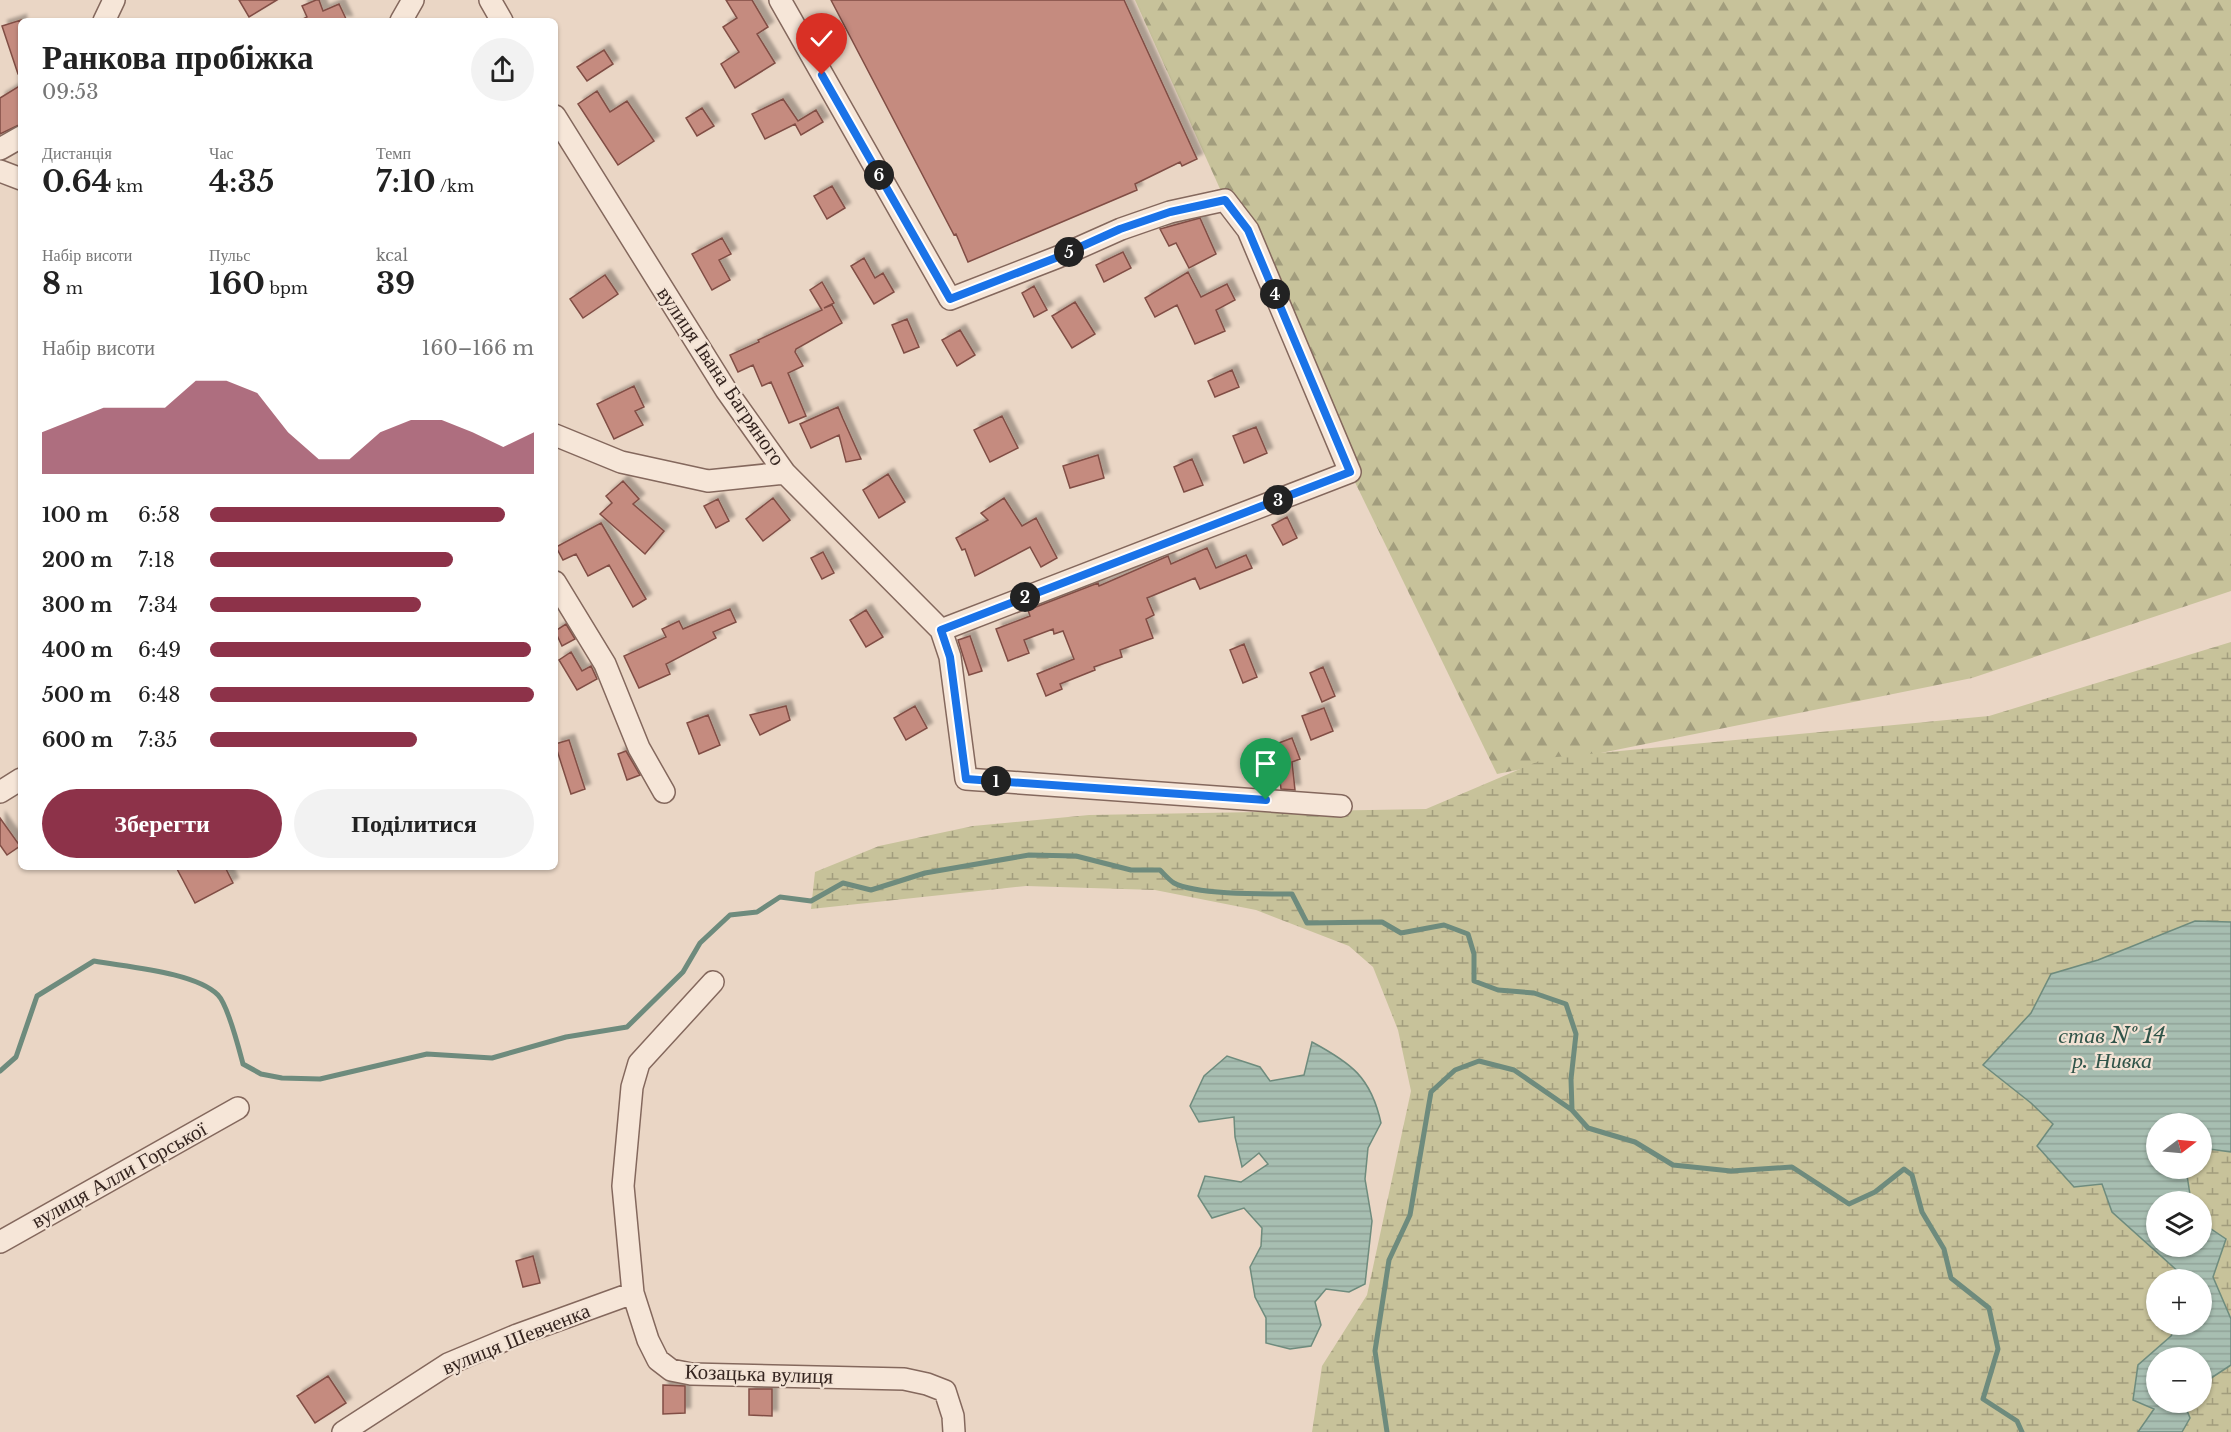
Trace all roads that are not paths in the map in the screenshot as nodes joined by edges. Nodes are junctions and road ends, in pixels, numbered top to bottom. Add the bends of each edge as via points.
1 (114, 0) edge
2 (413, 0) edge
3 (490, 0) edge
4 (780, 0) edge
5 (105, 18) edge
6 (403, 18) edge
7 (500, 18) edge
8 (558, 121) edge
9 (18, 139) edge
10 (0, 149) edge
11 (0, 171) edge
12 (18, 178) edge
13 (558, 436) edge
14 (785, 473) junction
15 (558, 587) edge
16 (941, 630) junction
17 (18, 781) edge
18 (0, 792) edge
19 (664, 792) dead end
20 (1341, 806) dead end
21 (713, 982) dead end
22 (238, 1108) dead end
23 (0, 1242) edge
24 (633, 1293) junction
25 (343, 1432) edge
26 (954, 1432) edge

1 - 5 street
2 - 6 street
3 - 7 street
4 - 16 street via 950,299 1120,229 1170,212 1225,200 1248,230 1350,472
8 - 14 street, вулиця Івана Багряного via 726,390
9 - 10 street
11 - 12 street
13 - 14 street via 621,462 708,481
14 - 16 street, вулиця Івана Багряного
15 - 19 street via 605,664 639,748
16 - 20 street, вулиця Івана Багряного via 950,657 966,779
17 - 18 street
21 - 24 street, Козацька вулиця via 652,1046 639,1064 632,1087 623,1186
22 - 23 street, вулиця Алли Горської
24 - 25 street, вулиця Шевченка via 448,1364
24 - 26 street, Козацька вулиця via 648,1340 658,1360 671,1370 691,1374 904,1379 927,1384 945,1391

